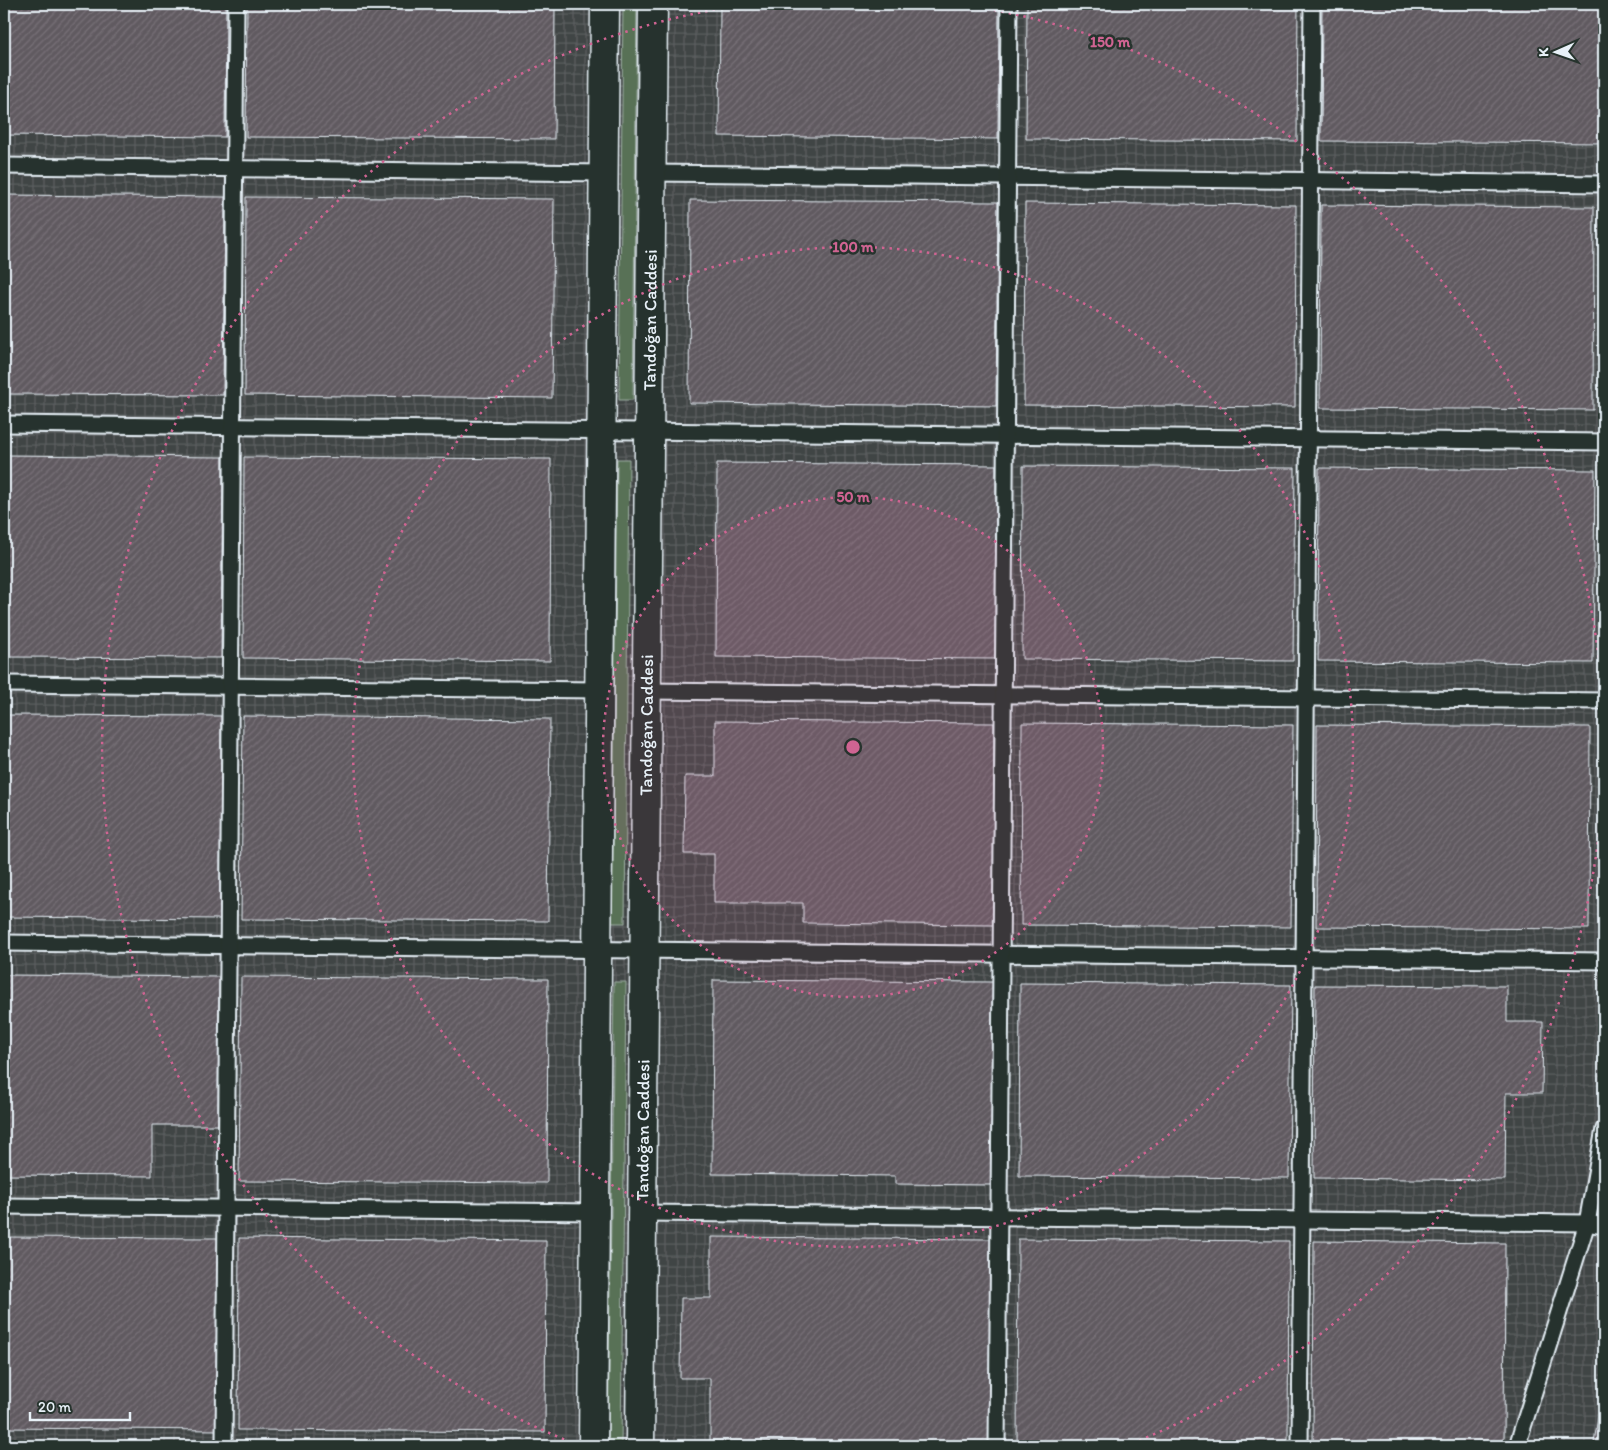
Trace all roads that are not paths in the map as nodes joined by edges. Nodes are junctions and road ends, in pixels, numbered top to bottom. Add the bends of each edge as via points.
1 (236, 4) edge
2 (605, 4) edge
3 (652, 4) edge
4 (1009, 4) edge
5 (1312, 4) edge
6 (4, 166) edge
7 (235, 169) junction
8 (604, 172) junction
9 (651, 173) junction
10 (1008, 177) junction
11 (1310, 181) junction
12 (1604, 184) edge
13 (4, 424) edge
14 (233, 426) junction
15 (602, 430) junction
16 (649, 431) junction
17 (1006, 435) junction
18 (1308, 438) junction
19 (1604, 442) edge
20 (4, 684) edge
21 (230, 686) junction
22 (600, 690) junction
23 (646, 691) junction
24 (1004, 695) junction
25 (1306, 698) junction
26 (1604, 701) edge
27 (4, 943) edge
28 (228, 946) junction
29 (597, 950) junction
30 (644, 950) junction
31 (1002, 955) junction
32 (1304, 958) junction
33 (1604, 961) edge
34 (1604, 1129) edge
35 (4, 1206) edge
36 (226, 1208) junction
37 (595, 1212) junction
38 (642, 1212) junction
39 (1000, 1217) junction
40 (1301, 1220) junction
41 (1587, 1223) junction
42 (1604, 1226) edge
43 (224, 1446) edge
44 (593, 1446) edge
45 (640, 1446) edge
46 (998, 1446) edge
47 (1300, 1446) edge
48 (1517, 1446) edge

1 - 7 lane
2 - 8 street
3 - 9 street, Tandoğan Caddesi
4 - 10 lane
5 - 11 lane
6 - 7 lane
7 - 8 lane
7 - 14 lane
8 - 15 street
9 - 10 lane
9 - 16 street, Tandoğan Caddesi
10 - 11 lane
10 - 17 lane
11 - 12 lane
11 - 18 lane
13 - 14 lane
14 - 15 lane
14 - 21 lane
15 - 16 lane
15 - 22 street
16 - 17 lane
16 - 23 street, Tandoğan Caddesi
17 - 18 lane
17 - 24 lane
18 - 19 lane
18 - 25 lane
20 - 21 lane
21 - 22 lane
21 - 28 lane
22 - 29 street
23 - 24 lane
23 - 30 street, Tandoğan Caddesi
24 - 25 lane
24 - 31 lane
25 - 26 lane
25 - 32 lane
27 - 28 lane
28 - 29 lane
28 - 36 lane
29 - 30 lane
29 - 37 street
30 - 31 lane
30 - 38 street, Tandoğan Caddesi
31 - 32 lane
31 - 39 lane
32 - 33 lane
32 - 40 lane
34 - 41 lane
35 - 36 lane
36 - 37 lane
36 - 43 lane
37 - 44 street
38 - 39 lane
38 - 45 street, Tandoğan Caddesi
39 - 40 lane
39 - 46 lane
40 - 41 lane
40 - 47 lane
41 - 42 lane
41 - 48 lane

